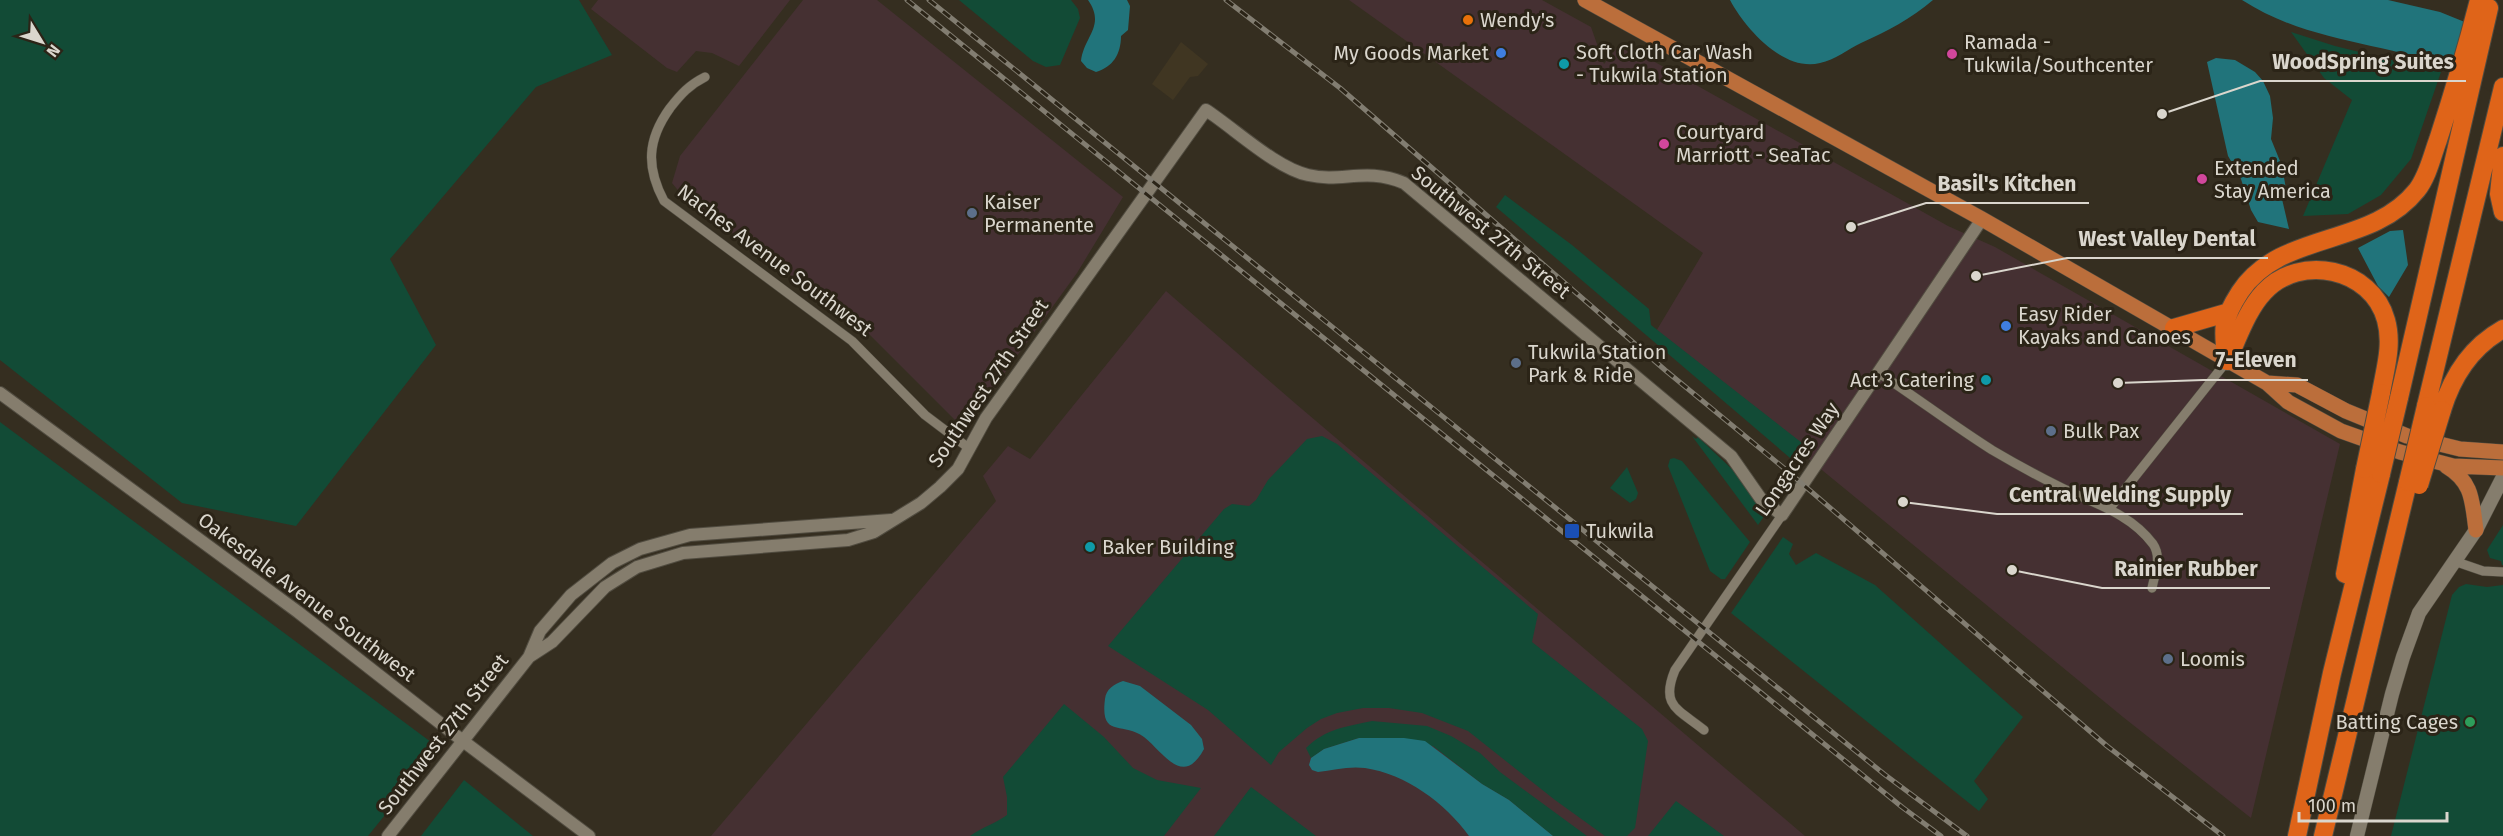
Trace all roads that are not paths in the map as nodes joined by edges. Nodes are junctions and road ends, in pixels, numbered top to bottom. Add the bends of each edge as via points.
1 (1585, 0) edge
2 (2485, 2) edge
3 (705, 77) dead end
4 (2503, 87) edge
5 (2457, 110) junction
6 (2503, 156) edge
7 (2503, 212) edge
8 (1982, 219) junction
9 (2226, 313) junction
10 (2174, 328) junction
11 (2503, 329) edge
12 (2227, 361) junction
13 (1879, 373) junction
14 (2267, 382) junction
15 (0, 393) edge
16 (2434, 408) junction
17 (970, 449) junction
18 (2503, 452) edge
19 (2440, 463) junction
20 (2503, 468) edge
21 (2373, 472) junction
22 (2503, 477) edge
23 (2110, 508) junction
24 (1782, 515) junction
25 (891, 520) junction
26 (2476, 530) junction
27 (2454, 561) junction
28 (2503, 572) edge
29 (2152, 588) dead end
30 (529, 657) junction
31 (1704, 730) dead end
32 (463, 741) junction
33 (388, 836) edge
34 (589, 836) edge
35 (2297, 836) edge
36 (2322, 836) edge
37 (2357, 836) edge

1 - 8 main road
2 - 5 highway
3 - 17 street, Naches Avenue Southwest via 684,90 654,137 652,171 664,201 852,341 925,415
4 - 16 highway
5 - 9 highway via 2423,179 2405,203 2373,224 2273,260 2245,284
5 - 21 highway, bridge via 2399,398
6 - 7 highway via 2499,194
8 - 10 main road
8 - 13 street, Longacres Way
9 - 10 highway
9 - 12 highway
10 - 12 main road
11 - 16 highway via 2469,357
12 - 14 main road
12 - 21 highway, bridge via 2251,311 2271,285 2297,272 2329,270 2364,287 2386,319 2389,354
12 - 23 street
13 - 23 street via 1993,450 2061,488
13 - 24 street, Longacres Way
14 - 18 main road via 2297,385 2346,411 2404,434 2448,447
14 - 19 main road via 2288,402 2341,430
15 - 32 street, Oakesdale Avenue Southwest via 298,612
16 - 36 highway, bridge via 2388,596 2357,691
17 - 24 street, Southwest 27th Street via 986,418 1206,111 1290,169 1318,176 1383,175 1404,183 1731,456 1761,499
17 - 25 street, Southwest 27th Street via 940,487
19 - 20 main road
19 - 26 main road via 2459,474 2471,494
21 - 35 highway
22 - 26 main road
23 - 29 street via 2138,529 2156,551 2158,561
24 - 31 street, Longacres Way via 1675,670 1668,692 1671,703
25 - 30 street, Southwest 27th Street via 874,532 848,540 683,553 637,567 605,586 552,642
25 - 30 street, Southwest 27th Street via 690,535 640,549 612,563 571,595 540,631
26 - 27 main road
27 - 28 street via 2484,571
27 - 37 main road via 2419,613 2403,657
30 - 32 street, Southwest 27th Street
32 - 33 street, Southwest 27th Street
32 - 34 street, Oakesdale Avenue Southwest

